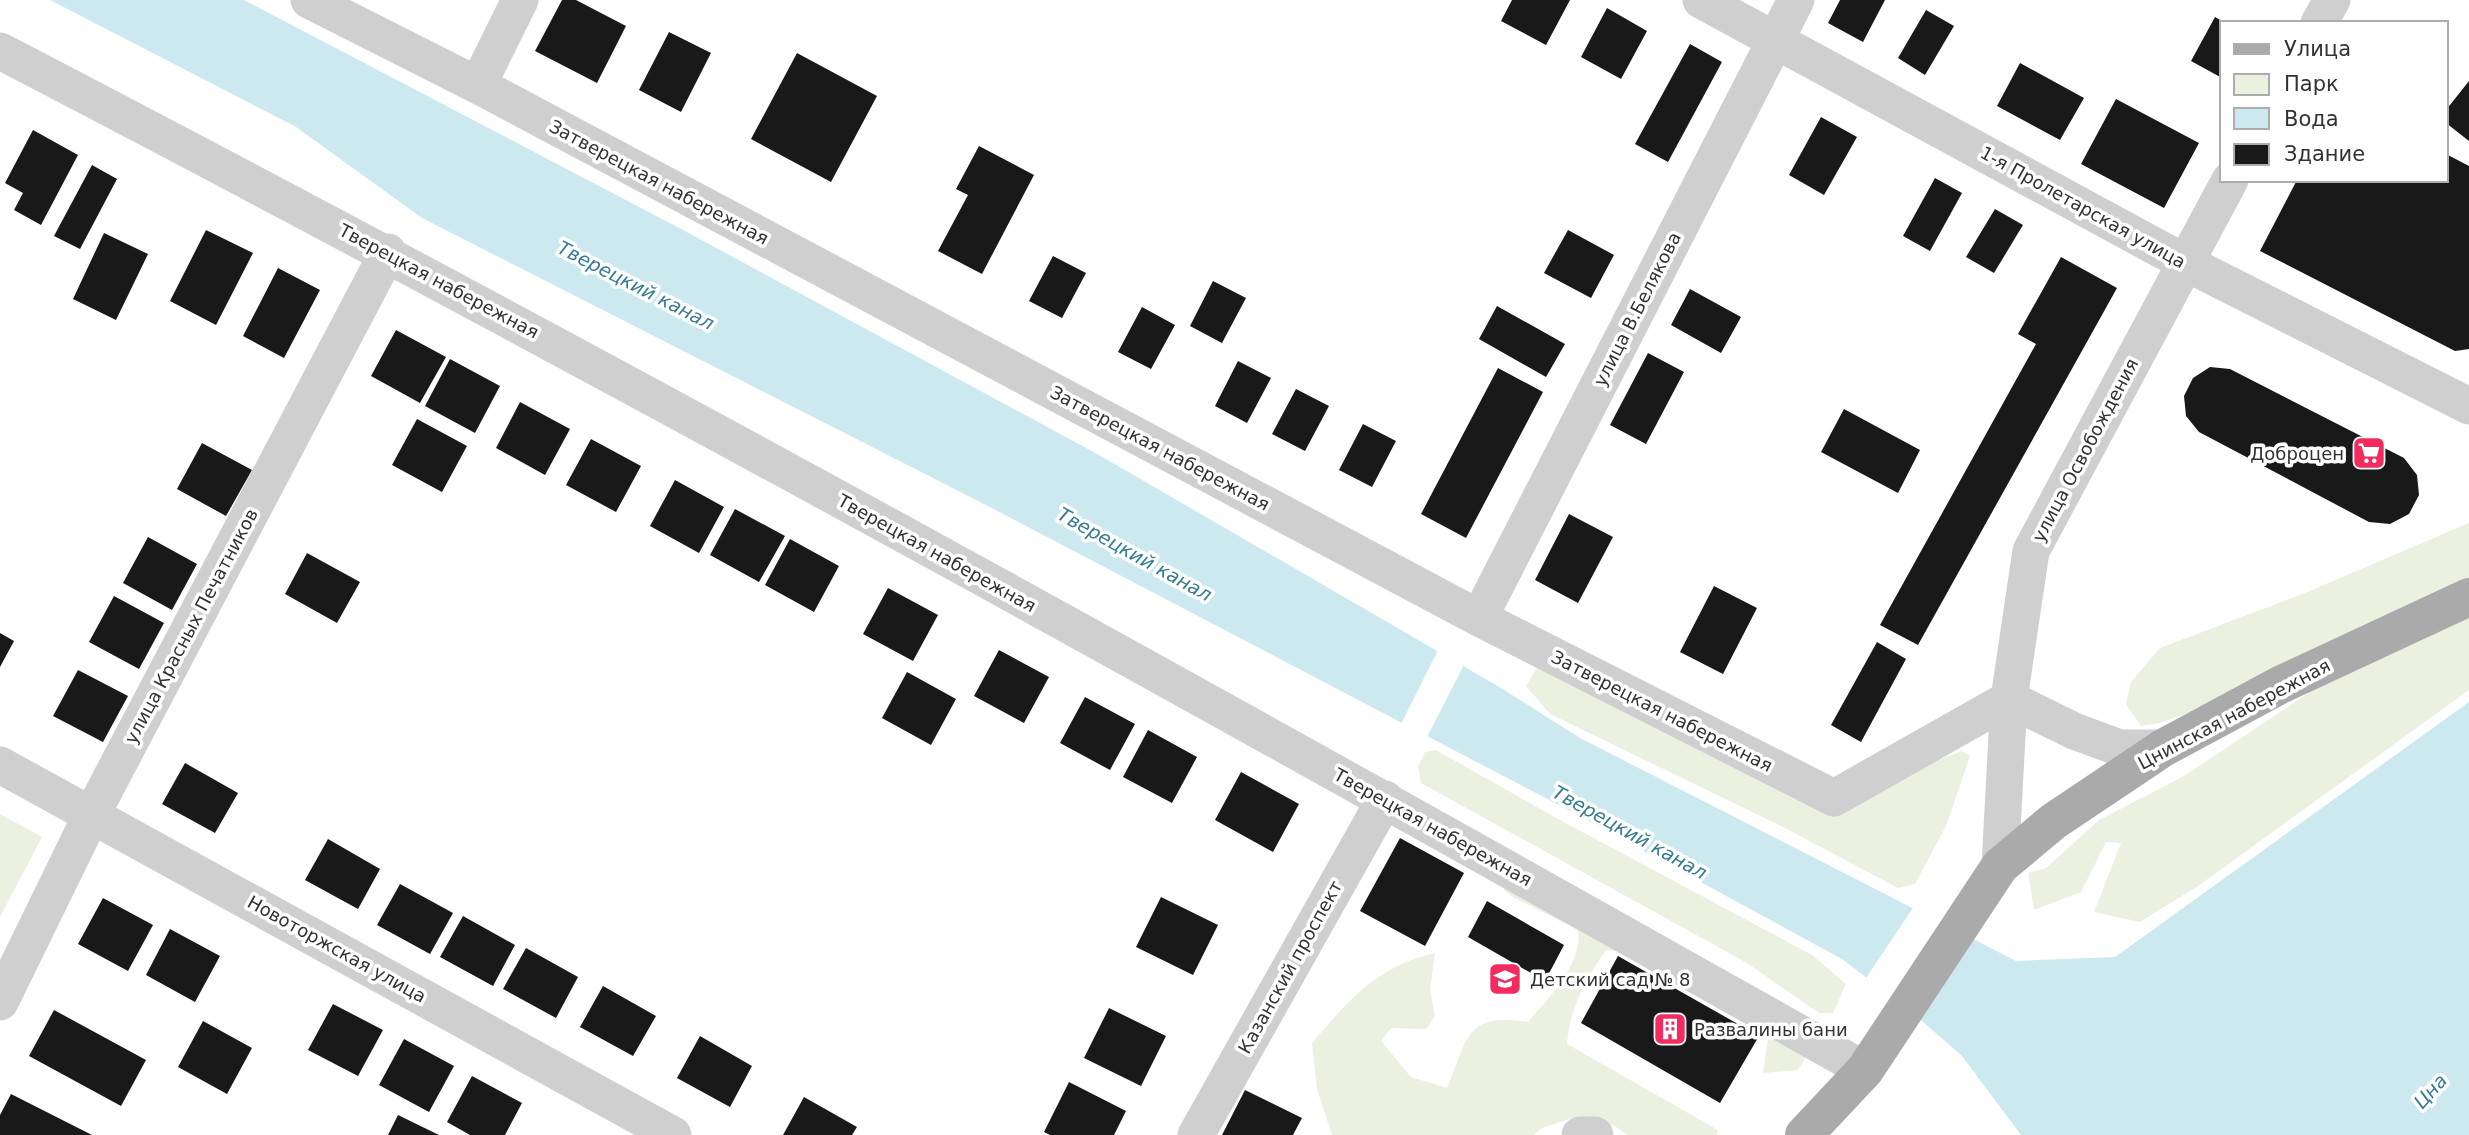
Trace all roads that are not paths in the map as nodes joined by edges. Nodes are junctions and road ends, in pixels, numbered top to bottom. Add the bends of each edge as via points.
1 (309, 0) edge
2 (520, 0) edge
3 (1701, 0) edge
4 (1796, 0) edge
5 (2332, 0) edge
6 (2320, 21) edge
7 (1775, 39) junction
8 (0, 51) edge
9 (478, 85) junction
10 (2229, 182) edge
11 (388, 253) junction
12 (2184, 262) junction
13 (2469, 406) edge
14 (2469, 597) edge
15 (1479, 618) junction
16 (2009, 699) junction
17 (2163, 748) junction
18 (0, 765) edge
19 (1385, 799) junction
20 (92, 814) junction
21 (2000, 866) junction
22 (0, 1002) edge
23 (1865, 1070) junction
24 (673, 1135) edge
25 (1196, 1135) edge
26 (1580, 1135) edge
27 (1595, 1135) edge
28 (1804, 1135) edge

1 - 9 street, Затверецкая набережная
2 - 9 street
3 - 7 street, 1-я Пролетарская улица
4 - 7 street, улица В.Белякова
5 - 6 street
7 - 12 street, 1-я Пролетарская улица
7 - 15 street, улица В.Белякова
8 - 11 street, Тверецкая набережная
9 - 15 street, Затверецкая набережная
10 - 12 street, улица Освобождения
11 - 19 street, Тверецкая набережная
11 - 20 street, улица Красных Печатников
12 - 13 street, 1-я Пролетарская улица
12 - 16 street, улица Освобождения via 2031,551
14 - 17 main road, Цнинская набережная via 2280,685
15 - 16 street, Затверецкая набережная via 1834,798
16 - 17 street via 2120,748
16 - 21 street, улица Освобождения
17 - 21 main road, Цнинская набережная via 2054,821
18 - 20 street, Новоторжская улица
19 - 23 street, Тверецкая набережная
19 - 25 street, Казанский проспект
20 - 22 street, улица Красных Печатников
20 - 24 street, Новоторжская улица
21 - 23 main road, Цнинская набережная
23 - 28 main road, Цнинская набережная
26 - 27 street

